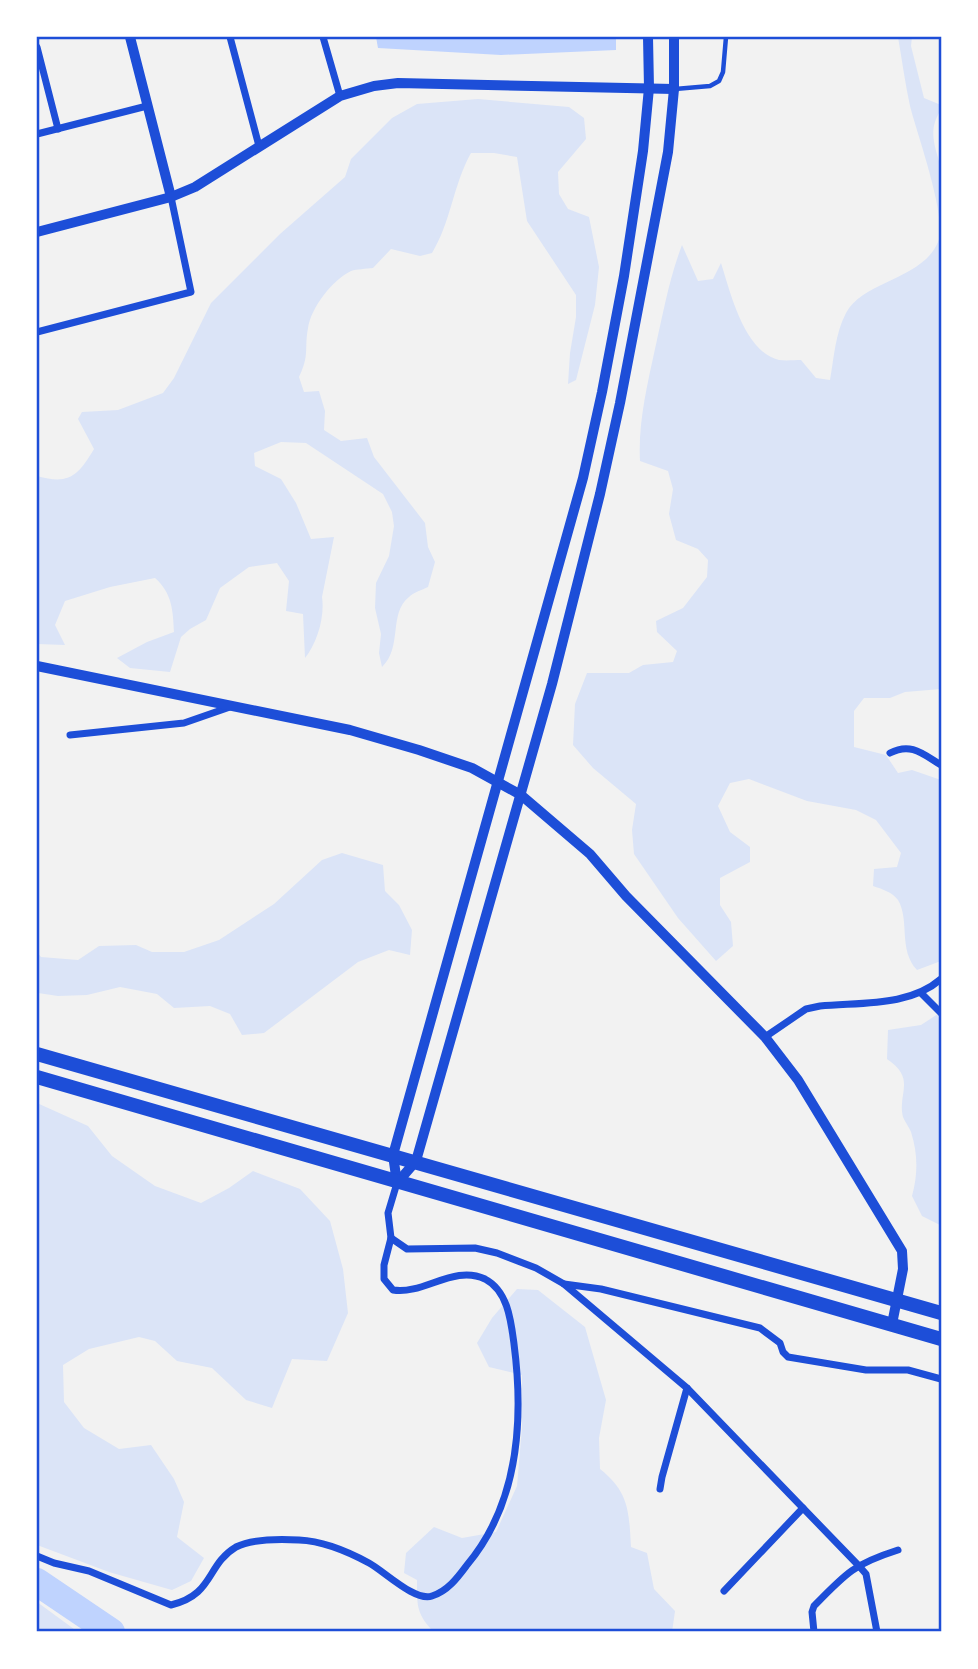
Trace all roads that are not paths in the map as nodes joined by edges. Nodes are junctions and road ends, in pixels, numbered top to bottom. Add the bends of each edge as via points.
1 (130, 37) edge
2 (230, 37) edge
3 (323, 37) edge
4 (648, 37) edge
5 (674, 37) edge
6 (726, 37) edge
7 (37, 47) edge
8 (649, 88) junction
9 (674, 89) junction
10 (340, 96) junction
11 (147, 106) junction
12 (58, 129) junction
13 (37, 134) edge
14 (259, 146) junction
15 (171, 197) junction
16 (37, 232) edge
17 (37, 332) edge
18 (37, 666) edge
19 (230, 706) junction
20 (70, 734) dead end
21 (890, 753) dead end
22 (941, 765) edge
23 (498, 781) junction
24 (521, 795) junction
25 (941, 979) edge
26 (920, 993) junction
27 (941, 1013) edge
28 (765, 1037) junction
29 (37, 1054) edge
30 (37, 1077) edge
31 (393, 1156) junction
32 (416, 1161) junction
33 (397, 1183) junction
34 (391, 1238) junction
35 (564, 1284) junction
36 (898, 1300) junction
37 (941, 1313) edge
38 (892, 1324) junction
39 (941, 1339) edge
40 (941, 1379) edge
41 (687, 1388) junction
42 (660, 1489) dead end
43 (803, 1508) junction
44 (898, 1550) dead end
45 (37, 1556) edge
46 (859, 1566) junction
47 (724, 1591) dead end
48 (814, 1632) edge
49 (877, 1632) edge

1 - 11 street
2 - 14 street
3 - 10 street
4 - 8 street
5 - 9 street
6 - 9 lane via 719,81
7 - 12 street
8 - 9 street
8 - 10 street via 398,83
8 - 23 street via 641,163 602,392 560,567
9 - 24 street via 668,152 617,416 580,581
10 - 14 street
11 - 12 street
11 - 15 street
12 - 13 street
14 - 15 street
15 - 16 street
15 - 17 street via 191,292
18 - 19 street
19 - 20 street via 184,723
19 - 23 street via 350,730 472,768
21 - 22 street via 907,747 918,749
23 - 24 street
23 - 31 street
24 - 28 street via 590,854
24 - 32 street
25 - 26 street
26 - 27 street
26 - 28 street via 806,1009
28 - 36 street via 797,1080 902,1251
29 - 31 highway
30 - 33 highway
31 - 32 highway
31 - 33 street
32 - 33 street
32 - 36 highway
33 - 34 street via 388,1213
33 - 38 highway
34 - 35 street via 407,1249 497,1252
34 - 45 street via 384,1279 393,1290 405,1292 462,1276 484,1279 500,1291 510,1318 519,1409 515,1458 502,1509 480,1550 445,1590 419,1596 370,1563 314,1541 244,1544 218,1564 200,1593 171,1605 89,1571
35 - 40 street via 760,1328 780,1343 788,1357 866,1370 908,1370
35 - 41 street
36 - 37 highway
36 - 38 street
38 - 39 highway
41 - 42 street
41 - 43 street
43 - 46 street
43 - 47 street
44 - 46 street
46 - 48 street via 848,1571 814,1606
46 - 49 street via 866,1574

